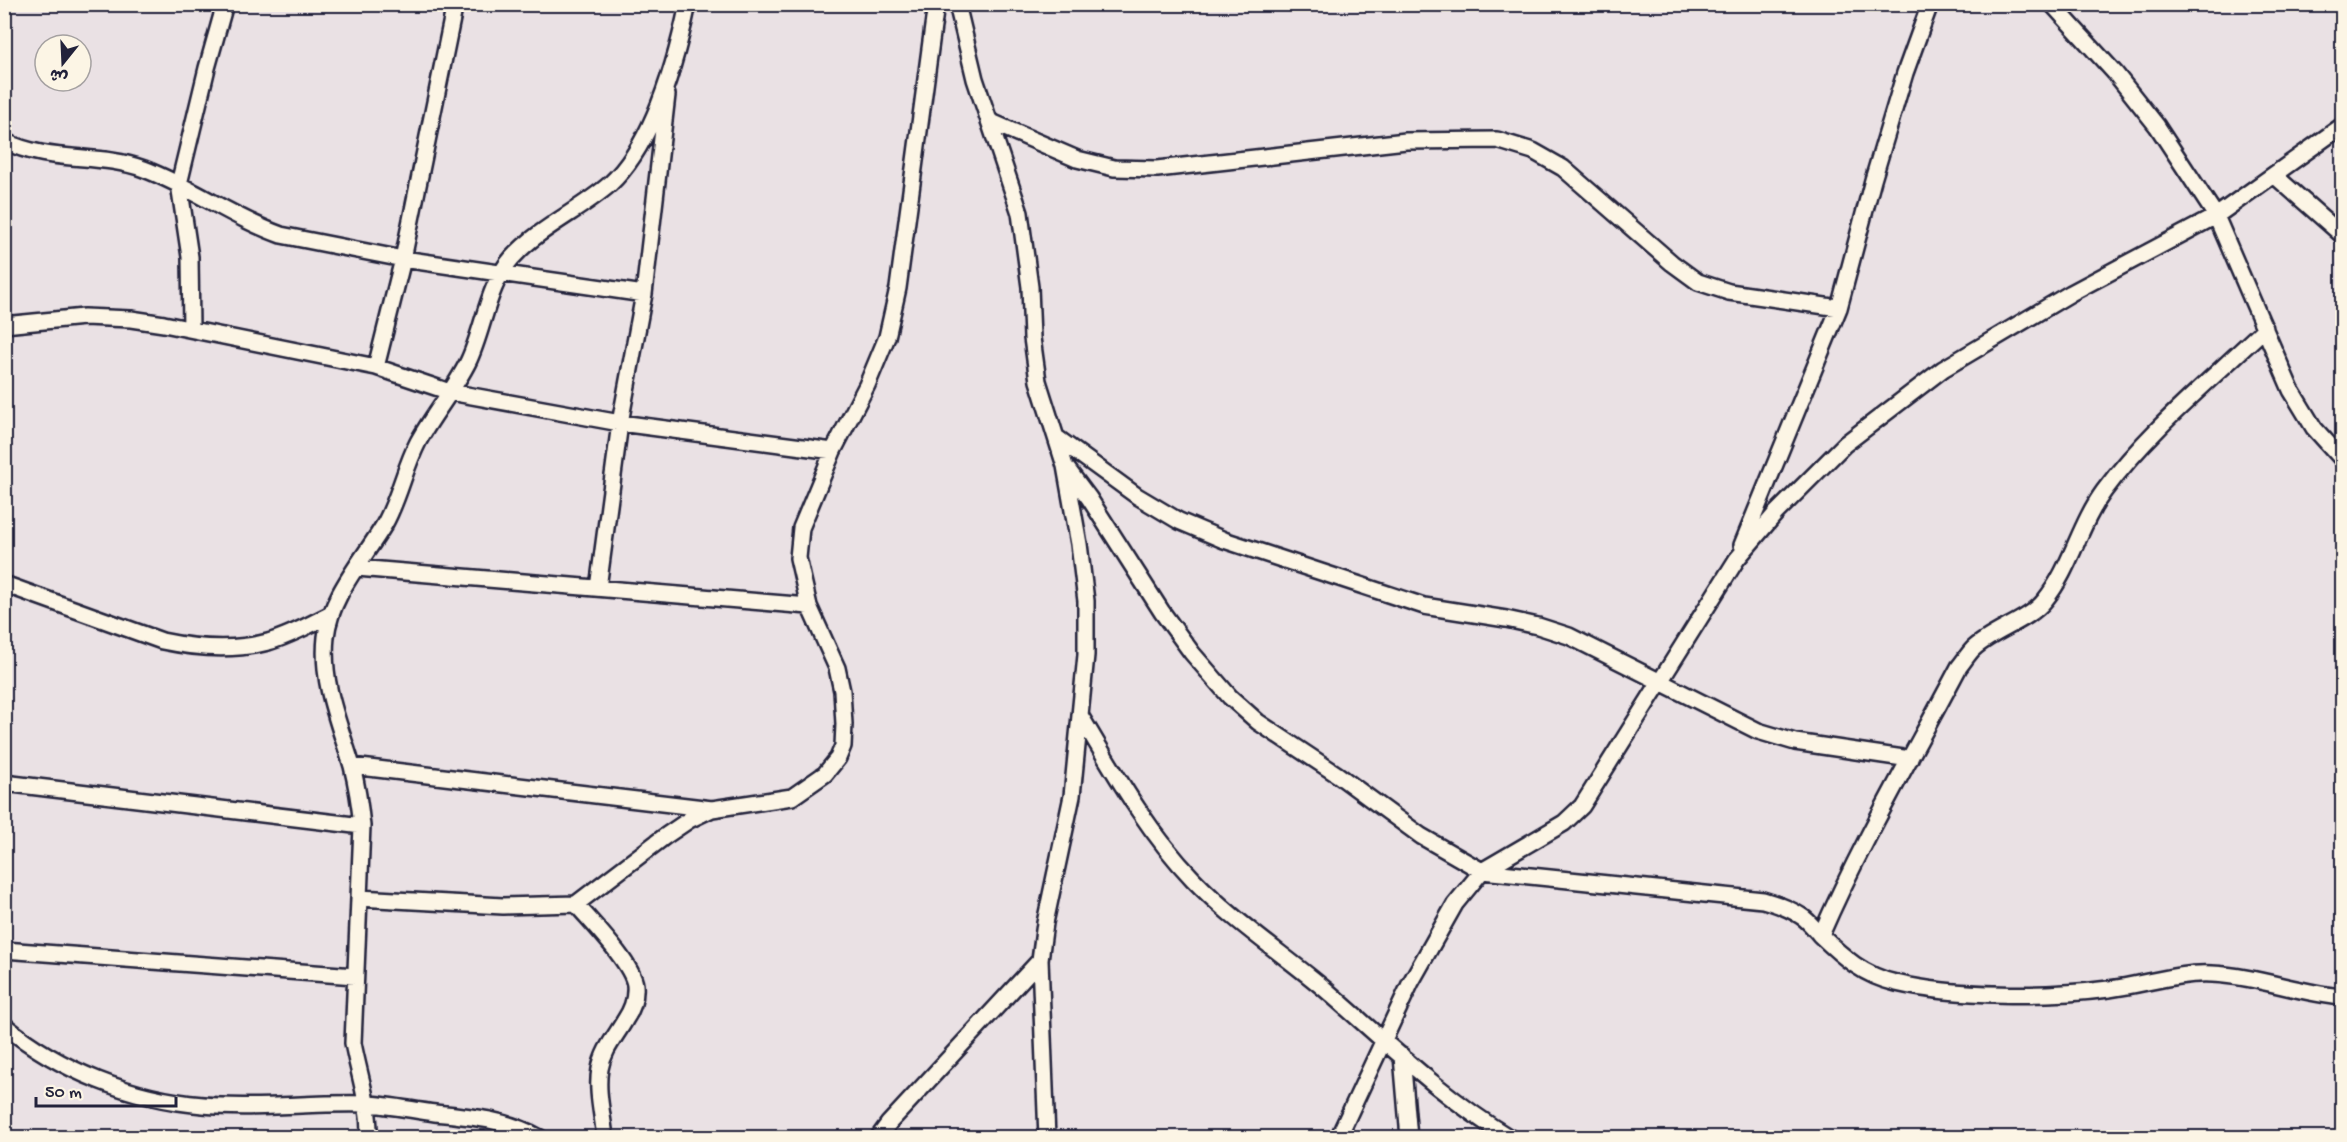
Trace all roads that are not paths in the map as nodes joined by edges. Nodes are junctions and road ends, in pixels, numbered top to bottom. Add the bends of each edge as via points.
1 (225, 4) edge
2 (455, 4) edge
3 (688, 4) edge
4 (936, 4) edge
5 (957, 4) edge
6 (1930, 4) edge
7 (2052, 4) edge
8 (669, 78) junction
9 (989, 121) junction
10 (2343, 126) edge
11 (4, 141) edge
12 (2274, 175) junction
13 (179, 184) junction
14 (2216, 216) junction
15 (2343, 235) edge
16 (403, 259) junction
17 (501, 275) junction
18 (644, 294) junction
19 (1839, 308) junction
20 (4, 326) edge
21 (2265, 328) junction
22 (191, 330) junction
23 (376, 367) junction
24 (450, 392) junction
25 (620, 423) junction
26 (1056, 437) junction
27 (833, 451) junction
28 (2343, 459) edge
29 (1065, 465) junction
30 (1737, 559) junction
31 (357, 568) junction
32 (4, 584) edge
33 (598, 588) junction
34 (809, 606) junction
35 (331, 614) junction
36 (1659, 682) junction
37 (1080, 715) junction
38 (1910, 759) junction
39 (352, 766) junction
40 (4, 783) edge
41 (712, 809) junction
42 (362, 826) junction
43 (1482, 871) junction
44 (359, 898) junction
45 (576, 904) junction
46 (1821, 935) junction
47 (4, 950) edge
48 (1040, 960) junction
49 (355, 976) junction
50 (2343, 997) edge
51 (4, 1025) edge
52 (1383, 1042) junction
53 (1402, 1056) junction
54 (368, 1104) junction
55 (369, 1137) edge
56 (540, 1137) edge
57 (605, 1137) edge
58 (878, 1137) edge
59 (1047, 1137) edge
60 (1338, 1137) edge
61 (1409, 1137) edge
62 (1510, 1137) edge

1 - 13 street
2 - 16 street
3 - 8 street
4 - 27 street via 898,288 889,327 867,385
5 - 9 street
6 - 19 street via 1879,159
7 - 14 street via 2157,126
8 - 17 street via 630,161 611,183 543,231 512,259
8 - 18 street
9 - 19 street via 1077,159 1114,168 1157,169 1406,141 1497,140 1533,151 1563,168 1698,282 1729,292
9 - 26 street via 1020,213 1038,381
10 - 12 street
11 - 13 street via 30,152 125,164
12 - 14 street
12 - 15 street
13 - 16 street via 281,235
13 - 22 street via 190,257
14 - 21 street
14 - 30 street via 2071,293 1943,369 1845,444 1776,513
16 - 17 street
16 - 23 street
17 - 18 street
17 - 24 street via 468,362
18 - 25 street
19 - 30 street
20 - 22 street via 84,317 131,319
21 - 28 street via 2291,390 2314,428
21 - 38 street via 2124,465 2102,494 2061,578 2044,603 1972,649
22 - 23 street
23 - 24 street
24 - 25 street
24 - 31 street via 419,441 385,522
25 - 27 street
25 - 33 street
26 - 29 street
26 - 36 street via 1137,496 1179,521 1224,540 1424,606 1538,626 1569,636
27 - 34 street via 801,528 798,558
29 - 37 street via 1086,602
29 - 43 street via 1162,612 1230,697 1258,722 1396,819
30 - 36 street
31 - 33 street
31 - 35 street
32 - 35 street via 188,647 238,647 266,642
33 - 34 street
34 - 41 street via 840,680 844,724 838,758 825,774 792,797
35 - 39 street via 326,635 327,683
36 - 38 street via 1758,731 1795,742
36 - 43 street via 1582,806 1564,823
37 - 48 street via 1072,796
37 - 52 street via 1125,791 1162,844 1194,880
38 - 46 street via 1845,879
39 - 41 street
39 - 42 street
40 - 42 street
41 - 45 street via 664,837
42 - 44 street
43 - 46 street via 1764,900 1784,905
43 - 52 street via 1446,919 1410,982
44 - 45 street via 503,906
44 - 49 street
45 - 57 street via 613,948 635,984 634,1001 603,1056 600,1069
46 - 50 street via 1846,961 1869,975 1948,991 2078,992 2212,974
47 - 49 street
48 - 58 street
48 - 59 street
49 - 54 street via 353,1043
51 - 54 street via 72,1069 115,1087 164,1100 205,1105
52 - 53 street
52 - 60 street
53 - 61 street
53 - 62 street via 1437,1088
54 - 55 street
54 - 56 street via 500,1121

